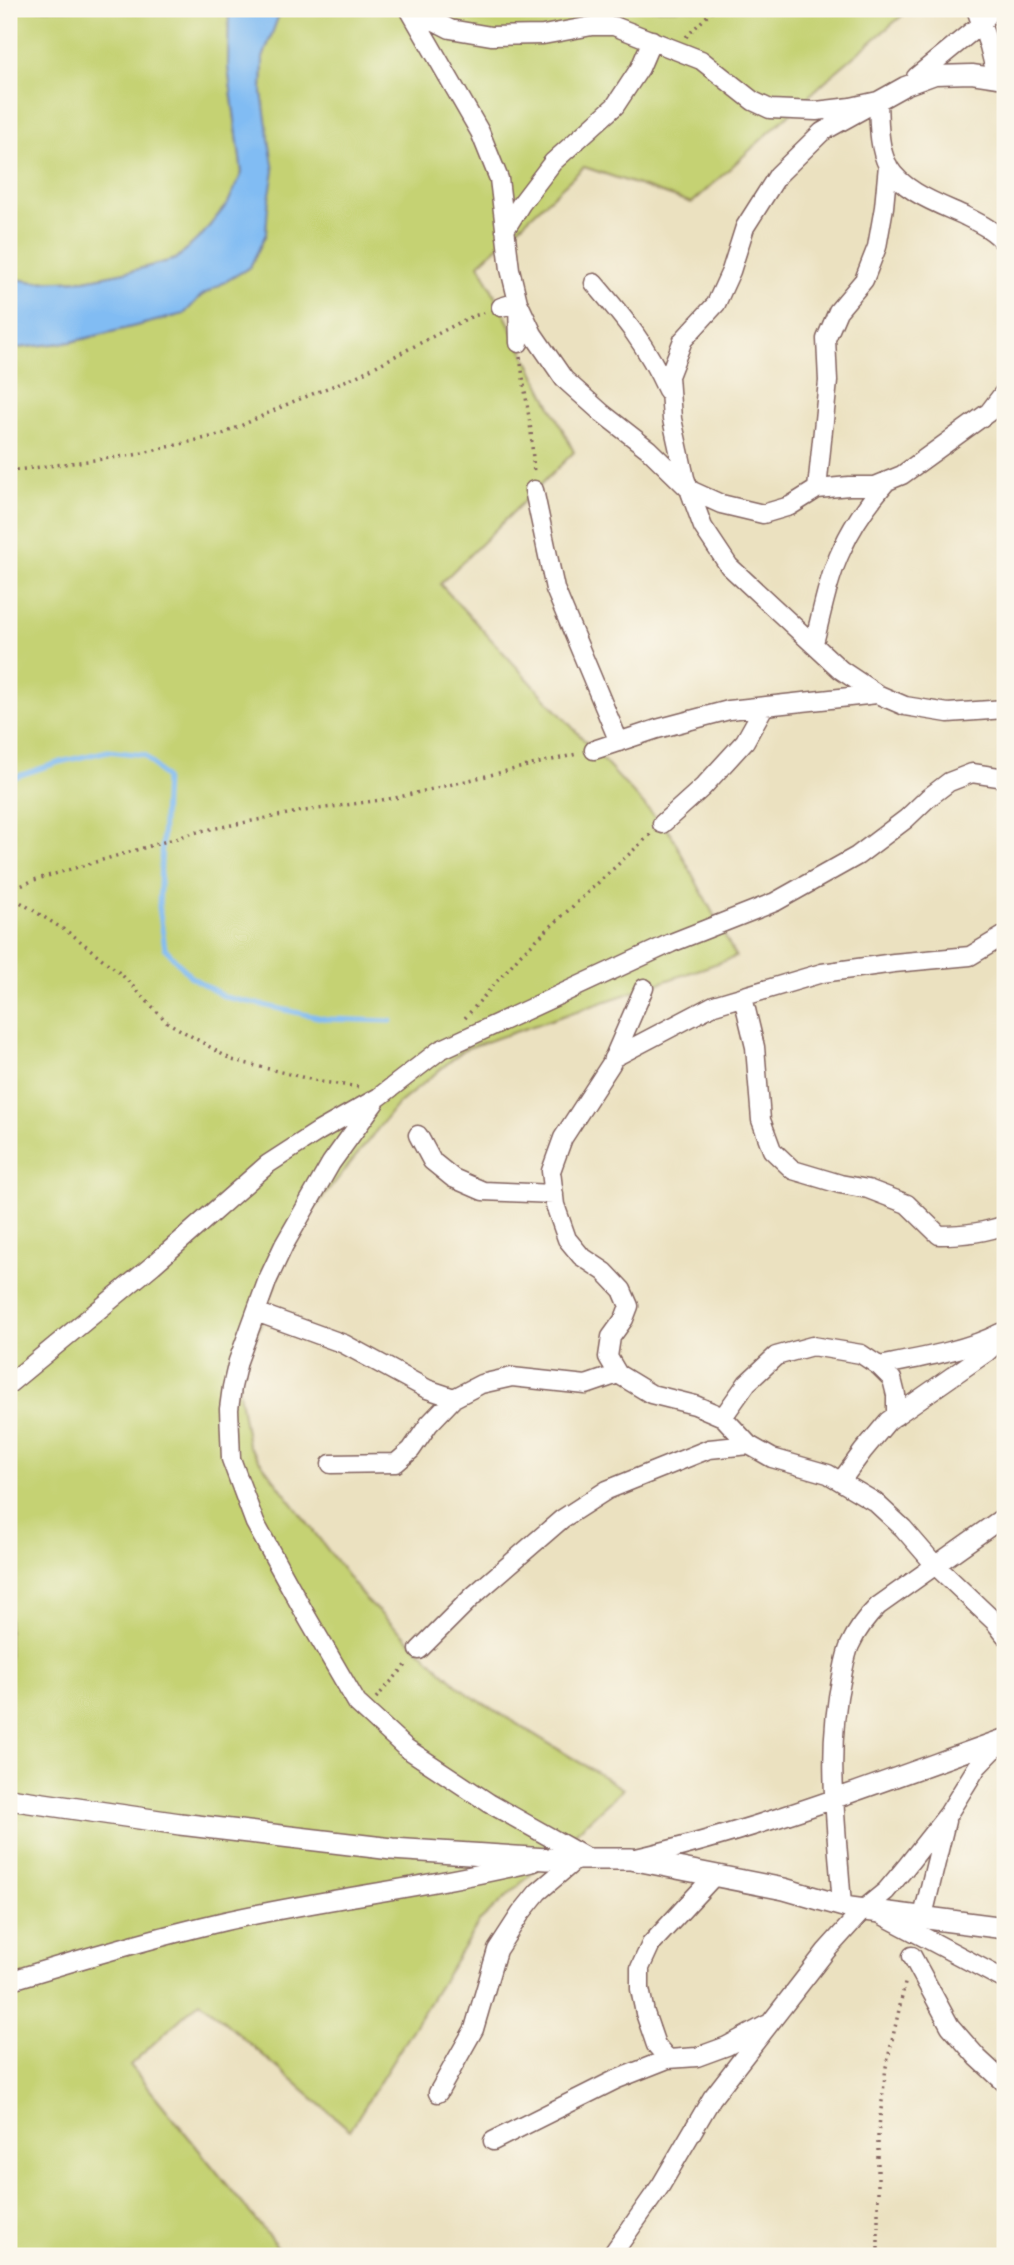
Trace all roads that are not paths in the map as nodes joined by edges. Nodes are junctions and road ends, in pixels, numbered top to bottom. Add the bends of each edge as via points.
1 (410, 9) edge
2 (993, 9) edge
3 (978, 16) edge
4 (652, 40) junction
5 (1001, 78) edge
6 (905, 86) junction
7 (878, 101) junction
8 (888, 165) junction
9 (505, 230) junction
10 (1005, 244) edge
11 (594, 283) dead end
12 (510, 305) junction
13 (519, 343) road end
14 (1005, 391) edge
15 (670, 396) junction
16 (887, 481) junction
17 (817, 489) junction
18 (534, 490) road end
19 (690, 490) junction
20 (814, 643) junction
21 (877, 694) junction
22 (764, 706) junction
23 (1005, 709) edge
24 (620, 742) junction
25 (594, 750) road end
26 (1005, 778) edge
27 (662, 824) road end
28 (1005, 935) edge
29 (644, 988) dead end
30 (743, 997) junction
31 (614, 1058) junction
32 (383, 1094) junction
33 (418, 1135) dead end
34 (554, 1194) junction
35 (1005, 1225) edge
36 (256, 1312) junction
37 (1005, 1331) edge
38 (1005, 1336) edge
39 (879, 1366) junction
40 (618, 1374) junction
41 (9, 1384) edge
42 (454, 1398) junction
43 (896, 1416) junction
44 (723, 1417) junction
45 (749, 1445) junction
46 (331, 1464) dead end
47 (841, 1482) junction
48 (1005, 1516) edge
49 (935, 1565) junction
50 (1005, 1635) edge
51 (419, 1650) road end
52 (1005, 1738) edge
53 (9, 1799) edge
54 (834, 1799) junction
55 (948, 1814) junction
56 (582, 1858) junction
57 (547, 1859) junction
58 (631, 1859) junction
59 (714, 1876) junction
60 (842, 1906) junction
61 (868, 1910) junction
62 (923, 1916) junction
63 (1005, 1928) edge
64 (912, 1956) road end
65 (1005, 1980) edge
66 (9, 1982) edge
67 (772, 2022) junction
68 (668, 2059) junction
69 (1005, 2083) edge
70 (438, 2093) dead end
71 (493, 2141) dead end
72 (611, 2256) edge

1 - 4 street via 450,29 491,36 614,26
1 - 9 street via 480,132 499,179
2 - 3 street
3 - 5 street
3 - 6 street
4 - 7 street via 701,60 770,109 816,111
4 - 9 street via 615,106 553,162
5 - 6 street via 935,75
6 - 7 street
7 - 8 street via 879,134
7 - 15 street via 822,132 778,175 745,228 716,304 683,340 669,376
8 - 10 street via 905,186 979,222
8 - 17 street via 877,247 864,280 838,311 826,340 828,381
9 - 12 street
11 - 15 street via 653,359
12 - 13 street
12 - 19 street via 564,379
14 - 16 street via 989,412
15 - 19 street
16 - 17 street via 875,486
16 - 20 street via 866,506 841,550
17 - 19 street via 790,506 763,514 721,505
18 - 24 street via 555,589
19 - 20 street via 703,527 729,566
20 - 21 street via 841,670
21 - 22 street
21 - 23 street via 905,706 948,713
22 - 24 street via 729,710
22 - 27 street via 745,741
24 - 25 street
26 - 32 street via 972,773 949,782 857,856 775,902 671,943 440,1050
28 - 30 street via 970,956 822,972
29 - 31 street
30 - 31 street via 703,1010
30 - 35 street via 755,1047 761,1120 772,1150 793,1170 907,1204 939,1235 971,1234
31 - 34 street via 563,1138 551,1171
32 - 36 street via 331,1163 268,1279
32 - 41 street via 268,1164
33 - 34 street via 432,1161 453,1178 483,1191
34 - 40 street via 567,1239 606,1272 629,1307 611,1337 608,1357
36 - 42 street via 344,1344 427,1389
36 - 56 street via 232,1387 231,1459 255,1523 357,1703 406,1748
37 - 39 street
38 - 43 street
39 - 43 street via 892,1379
39 - 44 street via 861,1354 812,1346 776,1356 747,1383
40 - 42 street via 586,1385 512,1377 481,1384
40 - 44 street via 651,1394
42 - 46 street via 396,1463
43 - 47 street
44 - 45 street
45 - 47 street
45 - 51 street via 709,1449 607,1490 552,1528
47 - 49 street via 875,1502
48 - 49 street
49 - 50 street
49 - 54 street via 878,1606 862,1622 849,1648 836,1701
52 - 54 street
52 - 55 street via 977,1767
53 - 57 street via 392,1849
54 - 58 street
54 - 60 street
55 - 61 street
55 - 62 street
56 - 57 street
56 - 58 street
56 - 70 street via 538,1892 498,1950 474,2029
57 - 66 street via 226,1921
58 - 59 street
59 - 60 street
59 - 68 street via 651,1944 640,1968 645,2013 656,2045
60 - 61 street
61 - 62 street
61 - 65 street
61 - 67 street via 826,1951
62 - 63 street
64 - 69 street via 950,2026
67 - 68 street via 697,2057
67 - 72 street via 712,2098 661,2185
68 - 71 street

